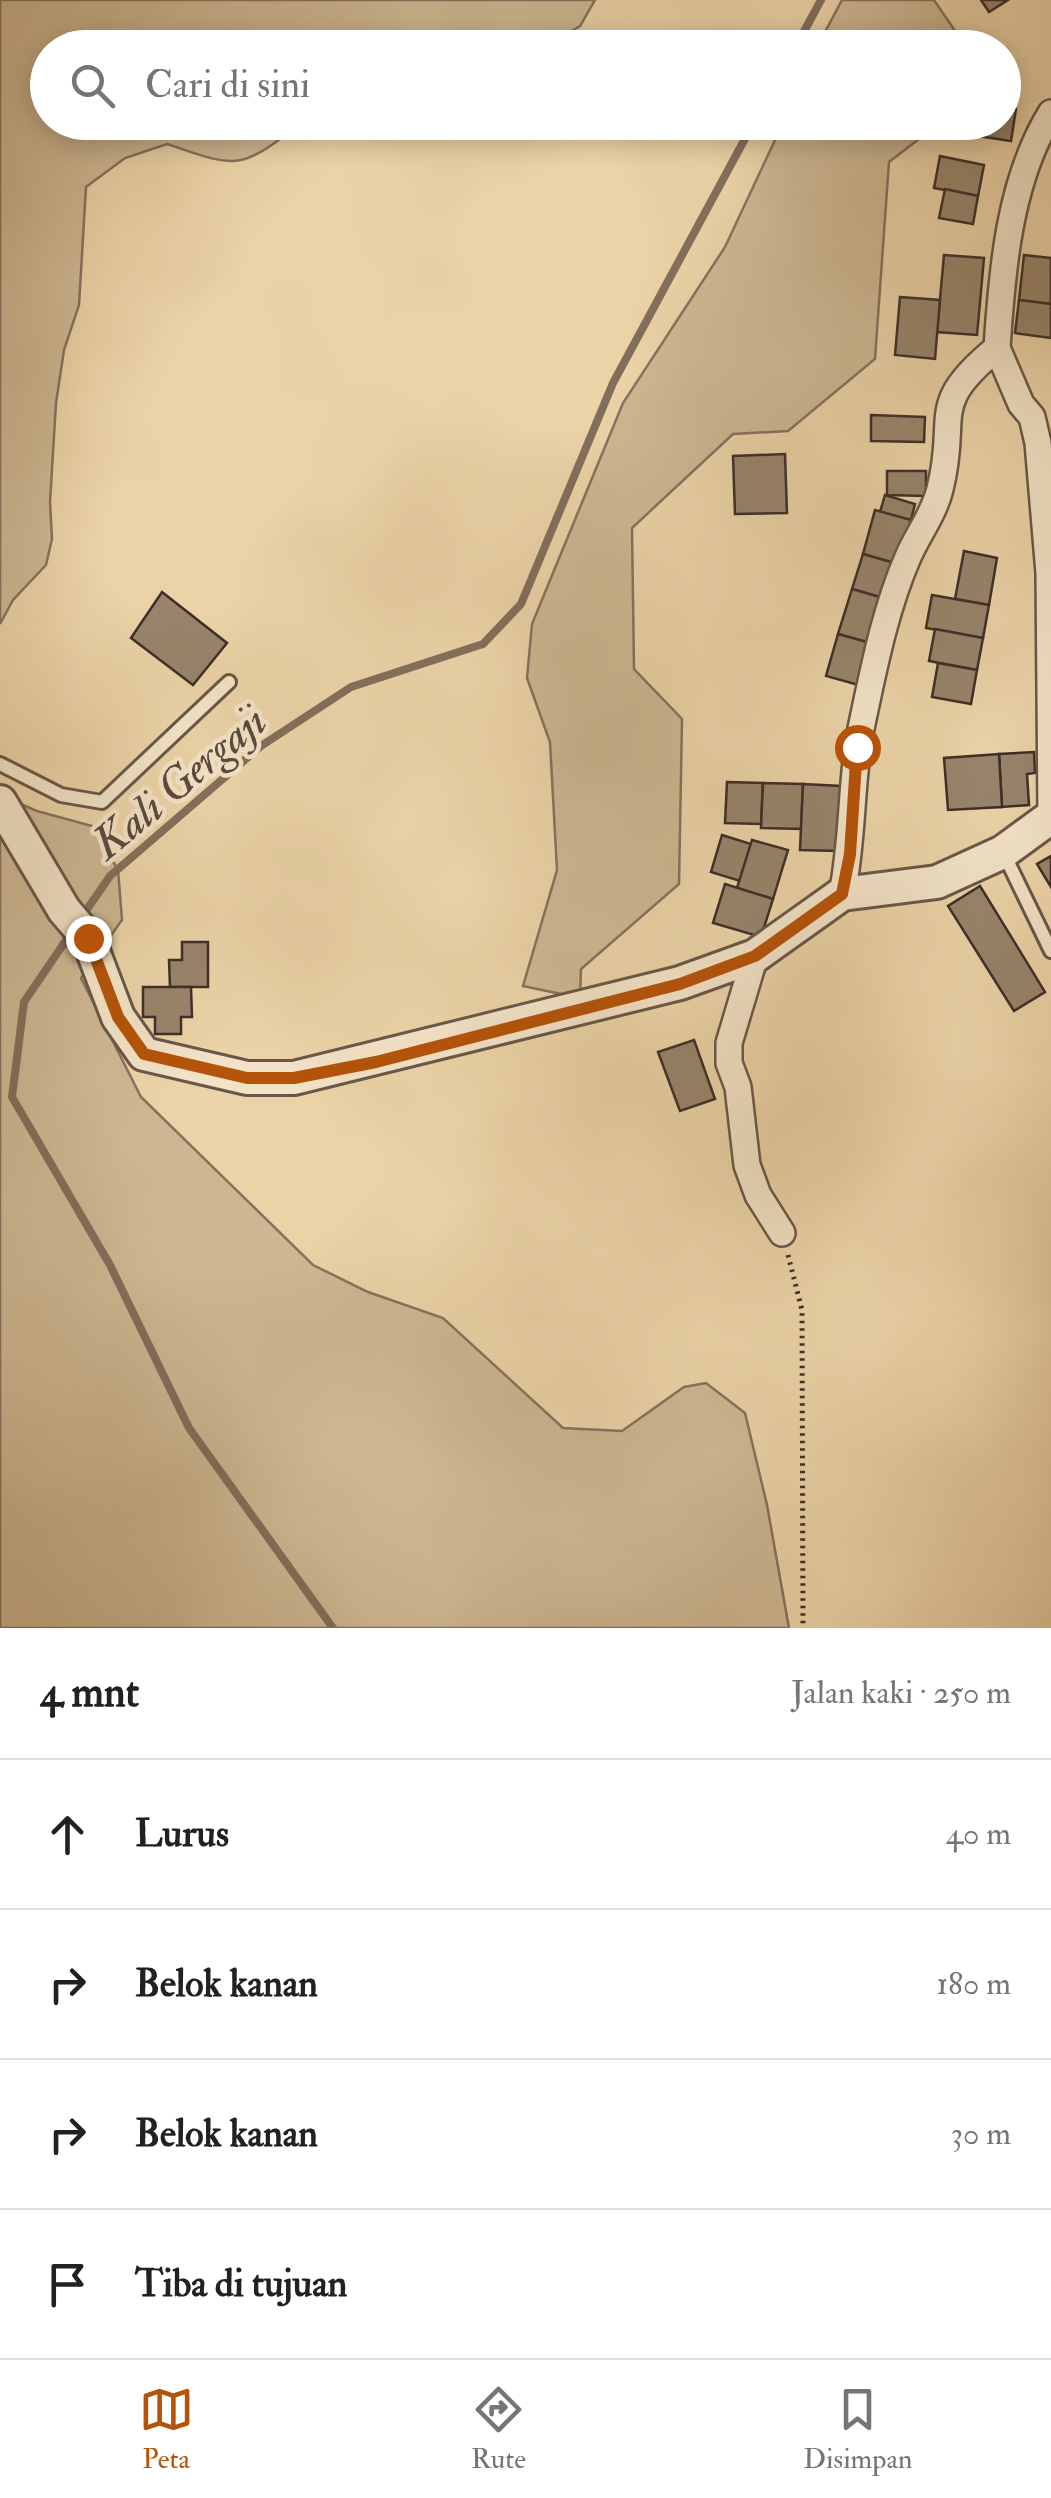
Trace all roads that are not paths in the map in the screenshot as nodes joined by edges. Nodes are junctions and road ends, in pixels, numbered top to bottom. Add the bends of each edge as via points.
1 (1051, 113) edge
2 (998, 348) junction
3 (228, 682) dead end
4 (0, 764) edge
5 (0, 802) edge
6 (1051, 817) edge
7 (1003, 852) junction
8 (842, 894) junction
9 (1051, 950) edge
10 (755, 956) junction
11 (782, 1233) road end

1 - 2 street via 1013,215
2 - 6 street via 1038,443 1049,574
2 - 8 street via 965,374 950,401 940,490 907,559 862,720
3 - 4 lane via 102,802 61,795
5 - 10 street via 88,938 118,1017 144,1054 247,1078 294,1078 393,1057 680,984
6 - 7 street
7 - 8 street via 938,882
7 - 9 lane
8 - 10 street
10 - 11 street via 729,1063 748,1165

